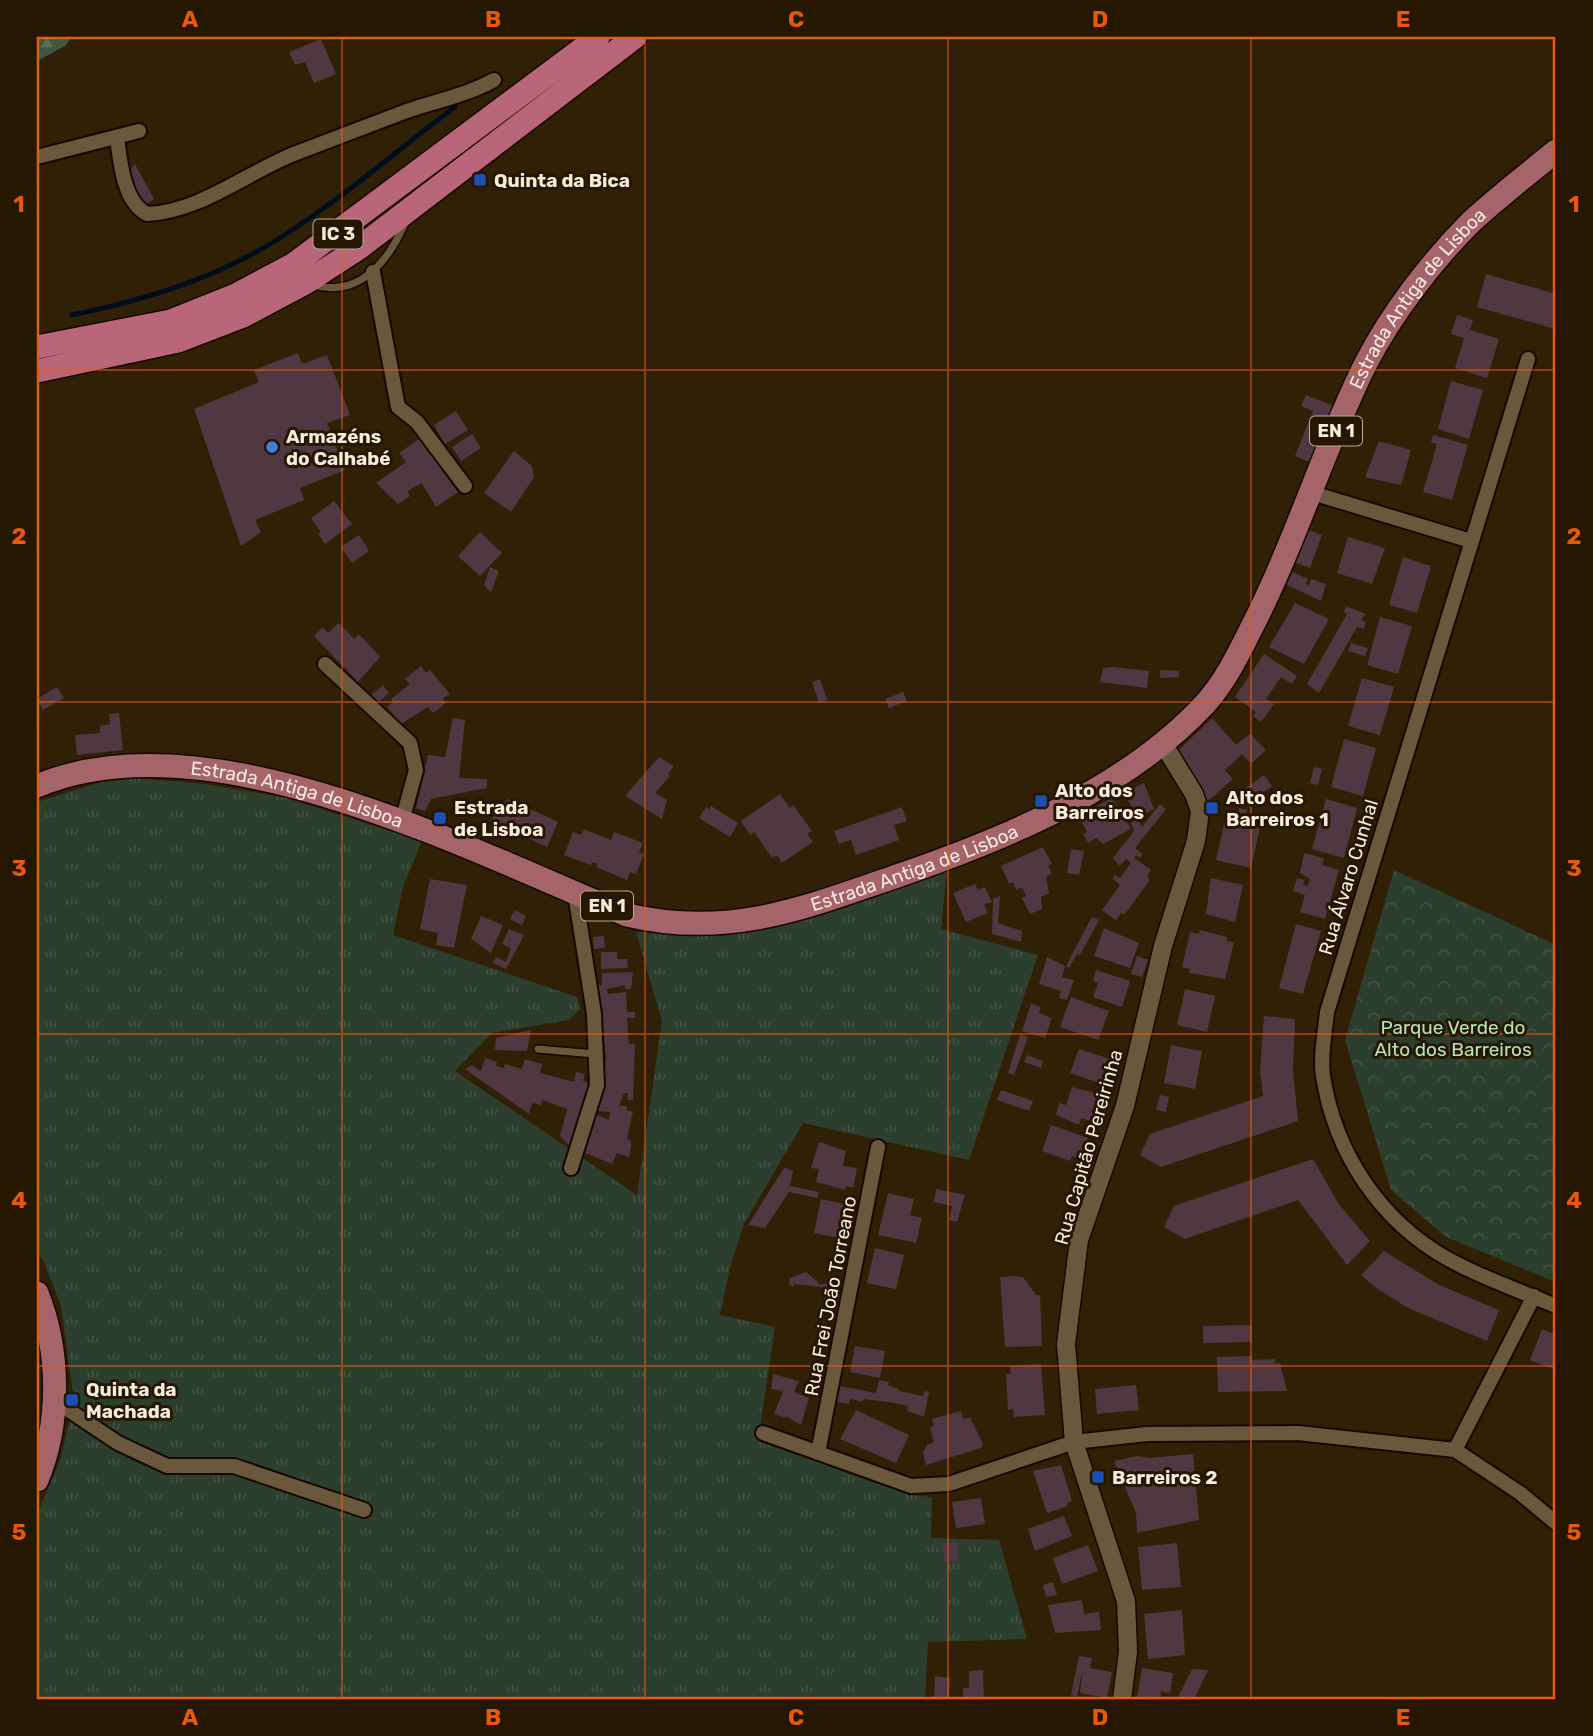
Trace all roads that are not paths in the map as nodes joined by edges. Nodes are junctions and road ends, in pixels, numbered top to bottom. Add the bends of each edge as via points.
1 (598, 37) edge
2 (635, 37) edge
3 (494, 80) dead end
4 (139, 131) dead end
5 (117, 137) junction
6 (1556, 150) edge
7 (37, 158) edge
8 (412, 208) junction
9 (373, 272) junction
10 (305, 283) junction
11 (37, 347) edge
12 (1528, 359) dead end
13 (37, 371) edge
14 (465, 486) dead end
15 (1309, 492) junction
16 (1471, 541) junction
17 (325, 664) dead end
18 (1162, 742) junction
19 (37, 786) edge
20 (402, 821) junction
21 (575, 893) junction
22 (538, 1049) dead end
23 (596, 1054) junction
24 (878, 1147) dead end
25 (570, 1168) dead end
26 (37, 1293) edge
27 (1534, 1296) junction
28 (1556, 1306) edge
29 (55, 1401) junction
30 (763, 1433) dead end
31 (1074, 1443) junction
32 (1455, 1450) junction
33 (818, 1453) junction
34 (37, 1480) edge
35 (364, 1510) dead end
36 (1556, 1522) edge
37 (1122, 1699) edge

1 - 11 highway, IC 3 via 294,264 236,295 172,321
2 - 8 highway, IC 3
3 - 5 street via 456,98 403,112 297,153 200,199 156,214 147,214 136,205 123,177
4 - 5 street
5 - 7 street
6 - 15 main road, Estrada Antiga de Lisboa / EN 1 via 1471,223 1398,312 1367,362
8 - 9 lane
8 - 10 highway, IC 3
9 - 10 lane via 333,291
9 - 14 street via 398,407 418,422
10 - 13 highway, IC 3 via 243,316 178,341
12 - 16 street, Rua Álvaro Cunhal
15 - 16 street
15 - 18 main road, Estrada Antiga de Lisboa / EN 1 via 1272,587 1233,663 1205,704
16 - 27 street, Rua Álvaro Cunhal via 1327,1012 1323,1074 1337,1131 1360,1180 1401,1227 1448,1259
17 - 20 street via 410,743 416,770
18 - 21 main road, Estrada Antiga de Lisboa / EN 1 via 1133,767 1010,831 912,871 774,916 723,925 661,923 627,915
18 - 31 street, Rua Capitão Pereirinha via 1200,811 1196,841 1163,946 1125,1106 1079,1240 1066,1344
19 - 20 main road, Estrada Antiga de Lisboa / EN 1 via 98,768 135,764 206,770 286,784
20 - 21 main road, Estrada Antiga de Lisboa / EN 1
21 - 23 street
22 - 23 lane
23 - 25 street via 597,1085
24 - 33 street, Rua Frei João Torreano
26 - 29 main road via 52,1356
27 - 28 street, Rua Álvaro Cunhal
27 - 32 street
29 - 34 main road via 48,1453
29 - 35 street via 118,1443 167,1466 234,1466
30 - 33 street
31 - 32 street via 1147,1434 1298,1433
31 - 33 street via 949,1484 911,1486
31 - 37 street, Rua Capitão Pereirinha via 1126,1601 1128,1652
32 - 36 street

